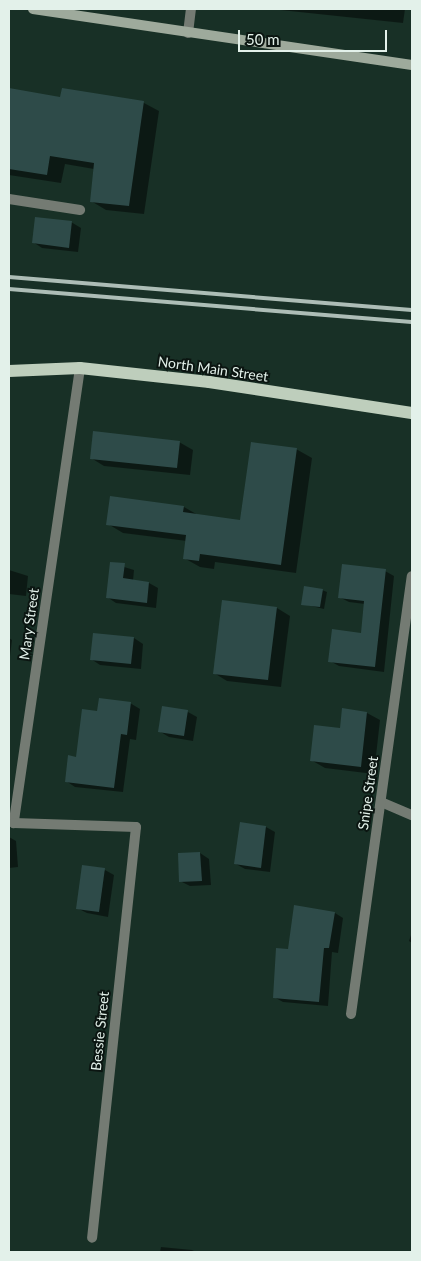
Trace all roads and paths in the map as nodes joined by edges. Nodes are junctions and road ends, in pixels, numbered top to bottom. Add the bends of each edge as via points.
1 (33, 9) edge
2 (191, 9) edge
3 (74, 12) edge
4 (188, 33) junction
5 (412, 65) edge
6 (9, 199) edge
7 (80, 210) dead end
8 (80, 368) junction
9 (9, 371) edge
10 (412, 413) edge
11 (412, 576) edge
12 (380, 802) junction
13 (412, 815) edge
14 (136, 827) joint
15 (351, 1014) dead end
16 (92, 1238) dead end

1 - 3 street
2 - 4 street
3 - 4 street
4 - 5 street
6 - 7 street
8 - 9 main road, North Main Street
8 - 10 main road, North Main Street via 209,382
8 - 14 street, Mary Street via 14,822
11 - 12 street, Snipe Street
12 - 13 street
12 - 15 street, Snipe Street
14 - 16 street, Bessie Street

